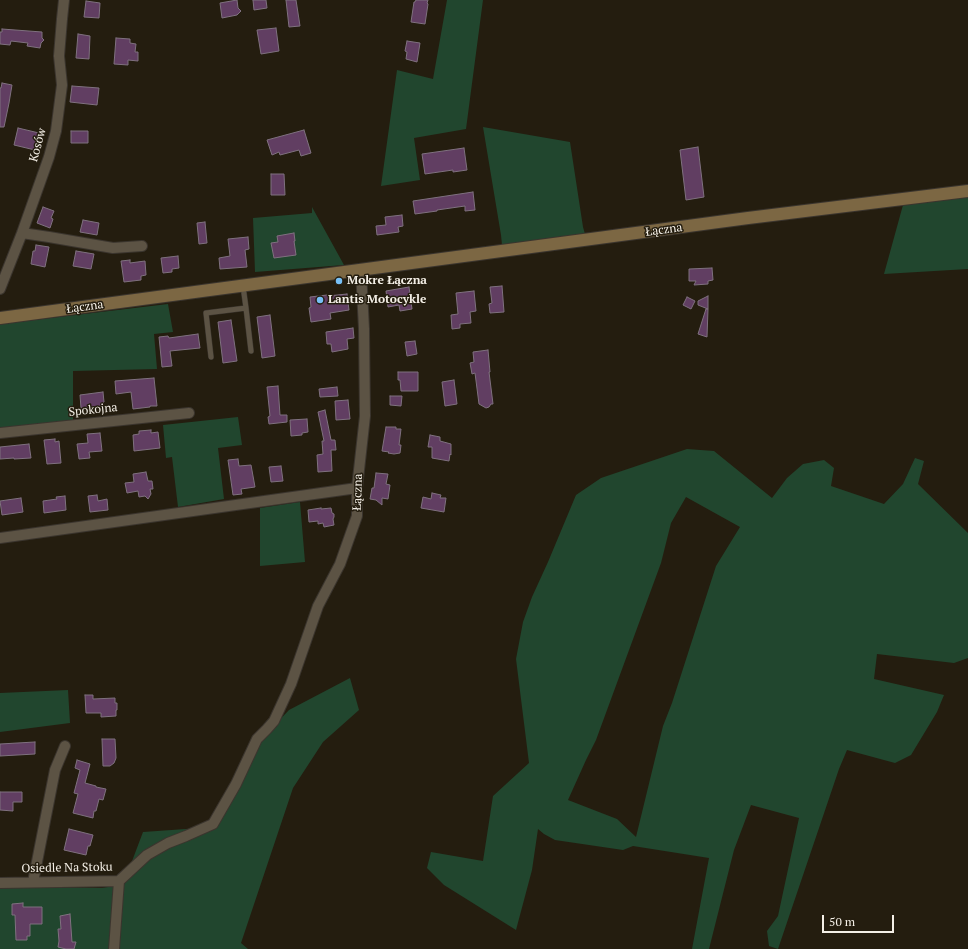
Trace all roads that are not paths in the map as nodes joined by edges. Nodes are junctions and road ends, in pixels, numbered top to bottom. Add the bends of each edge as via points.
1 (64, 0) edge
2 (968, 191) edge
3 (22, 233) junction
4 (142, 246) dead end
5 (361, 270) junction
6 (243, 286) junction
7 (0, 289) edge
8 (246, 308) junction
9 (0, 318) edge
10 (251, 351) dead end
11 (211, 357) dead end
12 (189, 413) dead end
13 (0, 432) edge
14 (357, 488) junction
15 (0, 538) edge
16 (274, 720) joint
17 (65, 746) dead end
18 (120, 881) junction
19 (32, 882) junction
20 (0, 883) edge
21 (114, 949) edge

1 - 3 street, Kosów via 59,56 62,85 56,131
2 - 5 street, Łączna
3 - 4 street via 113,248
3 - 7 street, Kosów
5 - 6 street, Łączna
5 - 14 street, Łączna via 365,416
6 - 8 lane
6 - 9 street, Łączna
8 - 10 lane
8 - 11 lane via 206,312
12 - 13 street, Spokojna
14 - 15 street
14 - 16 street, Łączna via 357,516 340,564 318,606 291,684
16 - 18 street, Osiedle Na Stoku via 268,730 257,739 236,784 213,824 147,855
17 - 19 street via 55,770
18 - 19 street, Osiedle Na Stoku
18 - 21 street
19 - 20 street, Osiedle Na Stoku

